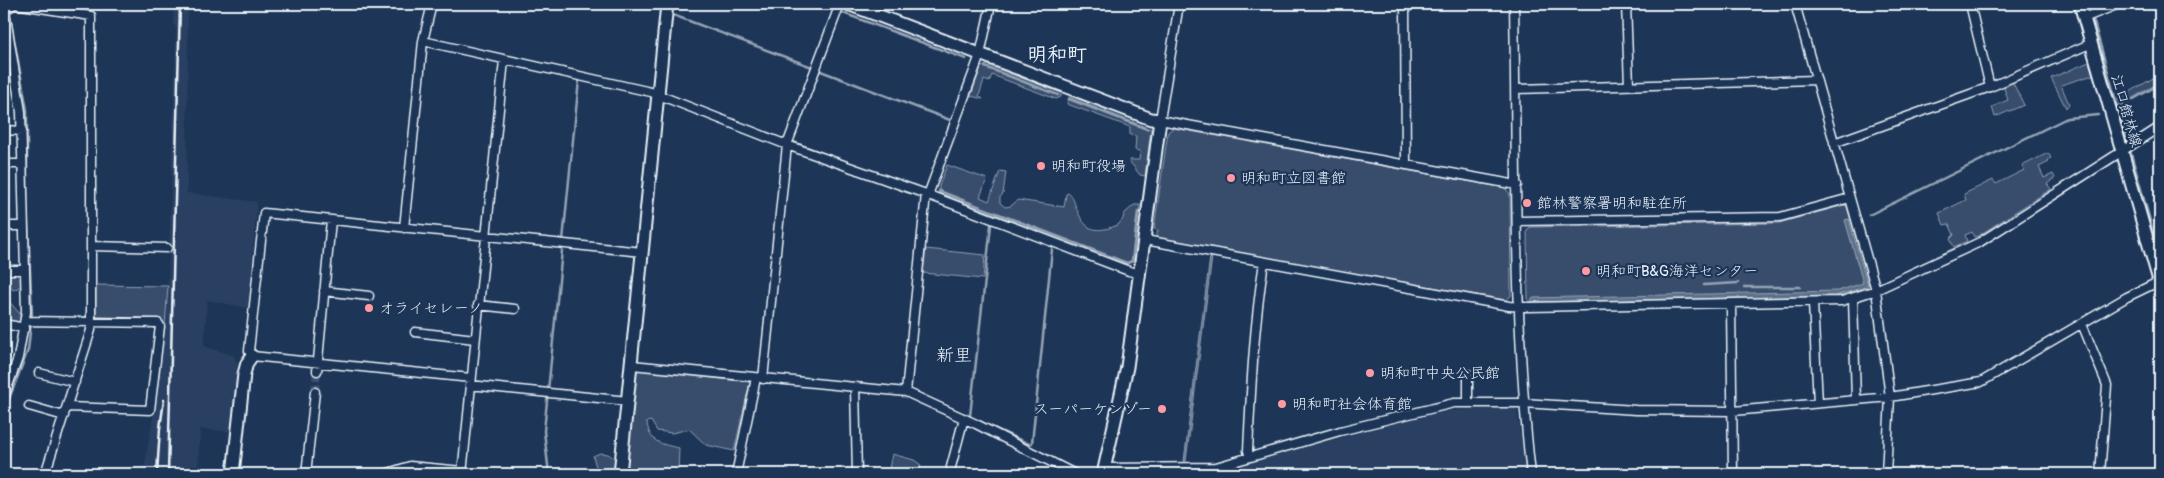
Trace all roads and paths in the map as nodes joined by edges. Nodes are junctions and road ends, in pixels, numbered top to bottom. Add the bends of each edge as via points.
1 (14, 4) edge
2 (432, 4) edge
3 (667, 4) edge
4 (840, 4) edge
5 (848, 4) edge
6 (991, 4) edge
7 (1180, 4) edge
8 (1405, 4) edge
9 (1514, 4) edge
10 (1626, 4) edge
11 (1795, 4) edge
12 (1970, 4) edge
13 (2080, 4) edge
14 (2119, 4) edge
15 (5, 11) edge
16 (2084, 18) junction
17 (423, 41) junction
18 (2092, 43) junction
19 (980, 55) junction
20 (504, 60) junction
21 (1816, 80) junction
22 (1628, 85) junction
23 (1990, 87) junction
24 (1516, 89) junction
25 (658, 96) junction
26 (1160, 120) junction
27 (2160, 127) edge
28 (4, 130) edge
29 (22, 131) junction
30 (1834, 143) junction
31 (787, 145) junction
32 (2122, 151) junction
33 (4, 164) edge
34 (22, 164) junction
35 (1406, 165) junction
36 (1517, 184) junction
37 (927, 195) junction
38 (1850, 198) junction
39 (331, 220) junction
40 (1518, 220) junction
41 (4, 226) edge
42 (22, 226) junction
43 (404, 228) junction
44 (486, 236) junction
45 (1145, 240) junction
46 (92, 246) junction
47 (167, 248) dead end
48 (642, 252) junction
49 (1264, 262) junction
50 (4, 270) edge
51 (24, 270) junction
52 (1141, 274) junction
53 (2160, 282) edge
54 (1876, 290) junction
55 (324, 291) junction
56 (369, 296) dead end
57 (1853, 298) junction
58 (1812, 302) junction
59 (478, 305) junction
60 (1731, 305) junction
61 (1519, 307) junction
62 (515, 309) dead end
63 (92, 322) junction
64 (4, 324) edge
65 (25, 324) junction
66 (2082, 324) junction
67 (415, 332) dead end
68 (475, 339) junction
69 (252, 356) junction
70 (318, 362) junction
71 (632, 365) junction
72 (317, 371) tunnel mouth
73 (39, 373) dead end
74 (1468, 374) dead end
75 (760, 378) junction
76 (75, 382) junction
77 (471, 382) junction
78 (855, 387) junction
79 (315, 392) tunnel mouth
80 (906, 392) junction
81 (4, 397) edge
82 (1890, 398) junction
83 (1856, 400) junction
84 (628, 401) junction
85 (1468, 403) junction
86 (1523, 403) junction
87 (1818, 403) junction
88 (29, 406) dead end
89 (67, 407) junction
90 (1733, 411) junction
91 (64, 416) junction
92 (964, 418) junction
93 (1250, 457) junction
94 (952, 467) dead end
95 (431, 471) edge
96 (1104, 471) edge
97 (462, 472) edge
98 (45, 474) edge
99 (233, 474) edge
100 (306, 474) edge
101 (385, 474) edge
102 (623, 474) edge
103 (736, 474) edge
104 (857, 474) edge
105 (1075, 474) edge
106 (1531, 474) edge
107 (1733, 474) edge
108 (1886, 474) edge
109 (2100, 474) edge

1 - 15 street
1 - 46 street via 92,16
2 - 17 street
3 - 25 street
4 - 31 street
5 - 19 street
6 - 19 street
7 - 26 street
8 - 35 street
9 - 24 street
10 - 22 street
11 - 21 street
12 - 23 street
13 - 16 street, 江口館林線
14 - 16 street
15 - 29 street
16 - 18 street, 江口館林線
17 - 20 street
17 - 43 street
18 - 23 street
18 - 32 street, 江口館林線
19 - 26 street
19 - 37 street
20 - 25 street
20 - 44 street
21 - 22 street
21 - 30 street
22 - 24 street
23 - 30 street
24 - 36 street
25 - 31 street
25 - 48 street
26 - 35 street
26 - 45 street
27 - 32 street
28 - 29 street
29 - 34 street
30 - 38 street
31 - 37 street
31 - 75 street
32 - 53 street, 江口館林線
32 - 54 street via 1980,242
33 - 34 street
34 - 42 street
35 - 36 street
36 - 40 street
37 - 52 street
37 - 80 street
38 - 40 street via 1780,217
38 - 54 street
39 - 43 street
39 - 55 street
39 - 69 street via 264,213 249,351
40 - 61 street
41 - 42 street
42 - 51 street
43 - 44 street
44 - 48 street
44 - 59 street
45 - 49 street
45 - 52 street
46 - 47 street
46 - 63 street
48 - 71 street
49 - 61 street
49 - 93 street via 1252,376
50 - 51 street
51 - 65 street
52 - 96 street via 1124,387
53 - 66 street
54 - 57 street
54 - 82 street
55 - 56 street
55 - 70 street
57 - 58 street
57 - 83 street
58 - 60 street
58 - 87 street
59 - 62 street
59 - 68 street
60 - 61 street
60 - 90 street
61 - 86 street
63 - 65 street
63 - 76 street
63 - 89 street via 158,323 151,408
64 - 65 street
65 - 81 street via 18,358
66 - 82 street via 1981,382
66 - 109 street via 2107,385
67 - 68 street
68 - 77 street
69 - 70 street
69 - 99 street via 244,374
70 - 72 street
70 - 77 street
71 - 75 street
71 - 84 street
73 - 76 street
74 - 85 street
75 - 78 street
75 - 103 street
76 - 89 street
77 - 84 street
77 - 97 street
78 - 80 street
78 - 104 street
79 - 100 street
80 - 92 street
82 - 83 street
82 - 108 street
83 - 87 street
84 - 102 street
85 - 86 street
85 - 93 street via 1454,403 1340,431
86 - 90 street via 1636,410
86 - 106 street
87 - 90 street
88 - 91 street
89 - 91 street
90 - 107 street
91 - 98 street
92 - 94 street
92 - 105 street
93 - 96 street via 1216,467
95 - 97 street
95 - 101 street via 410,466

